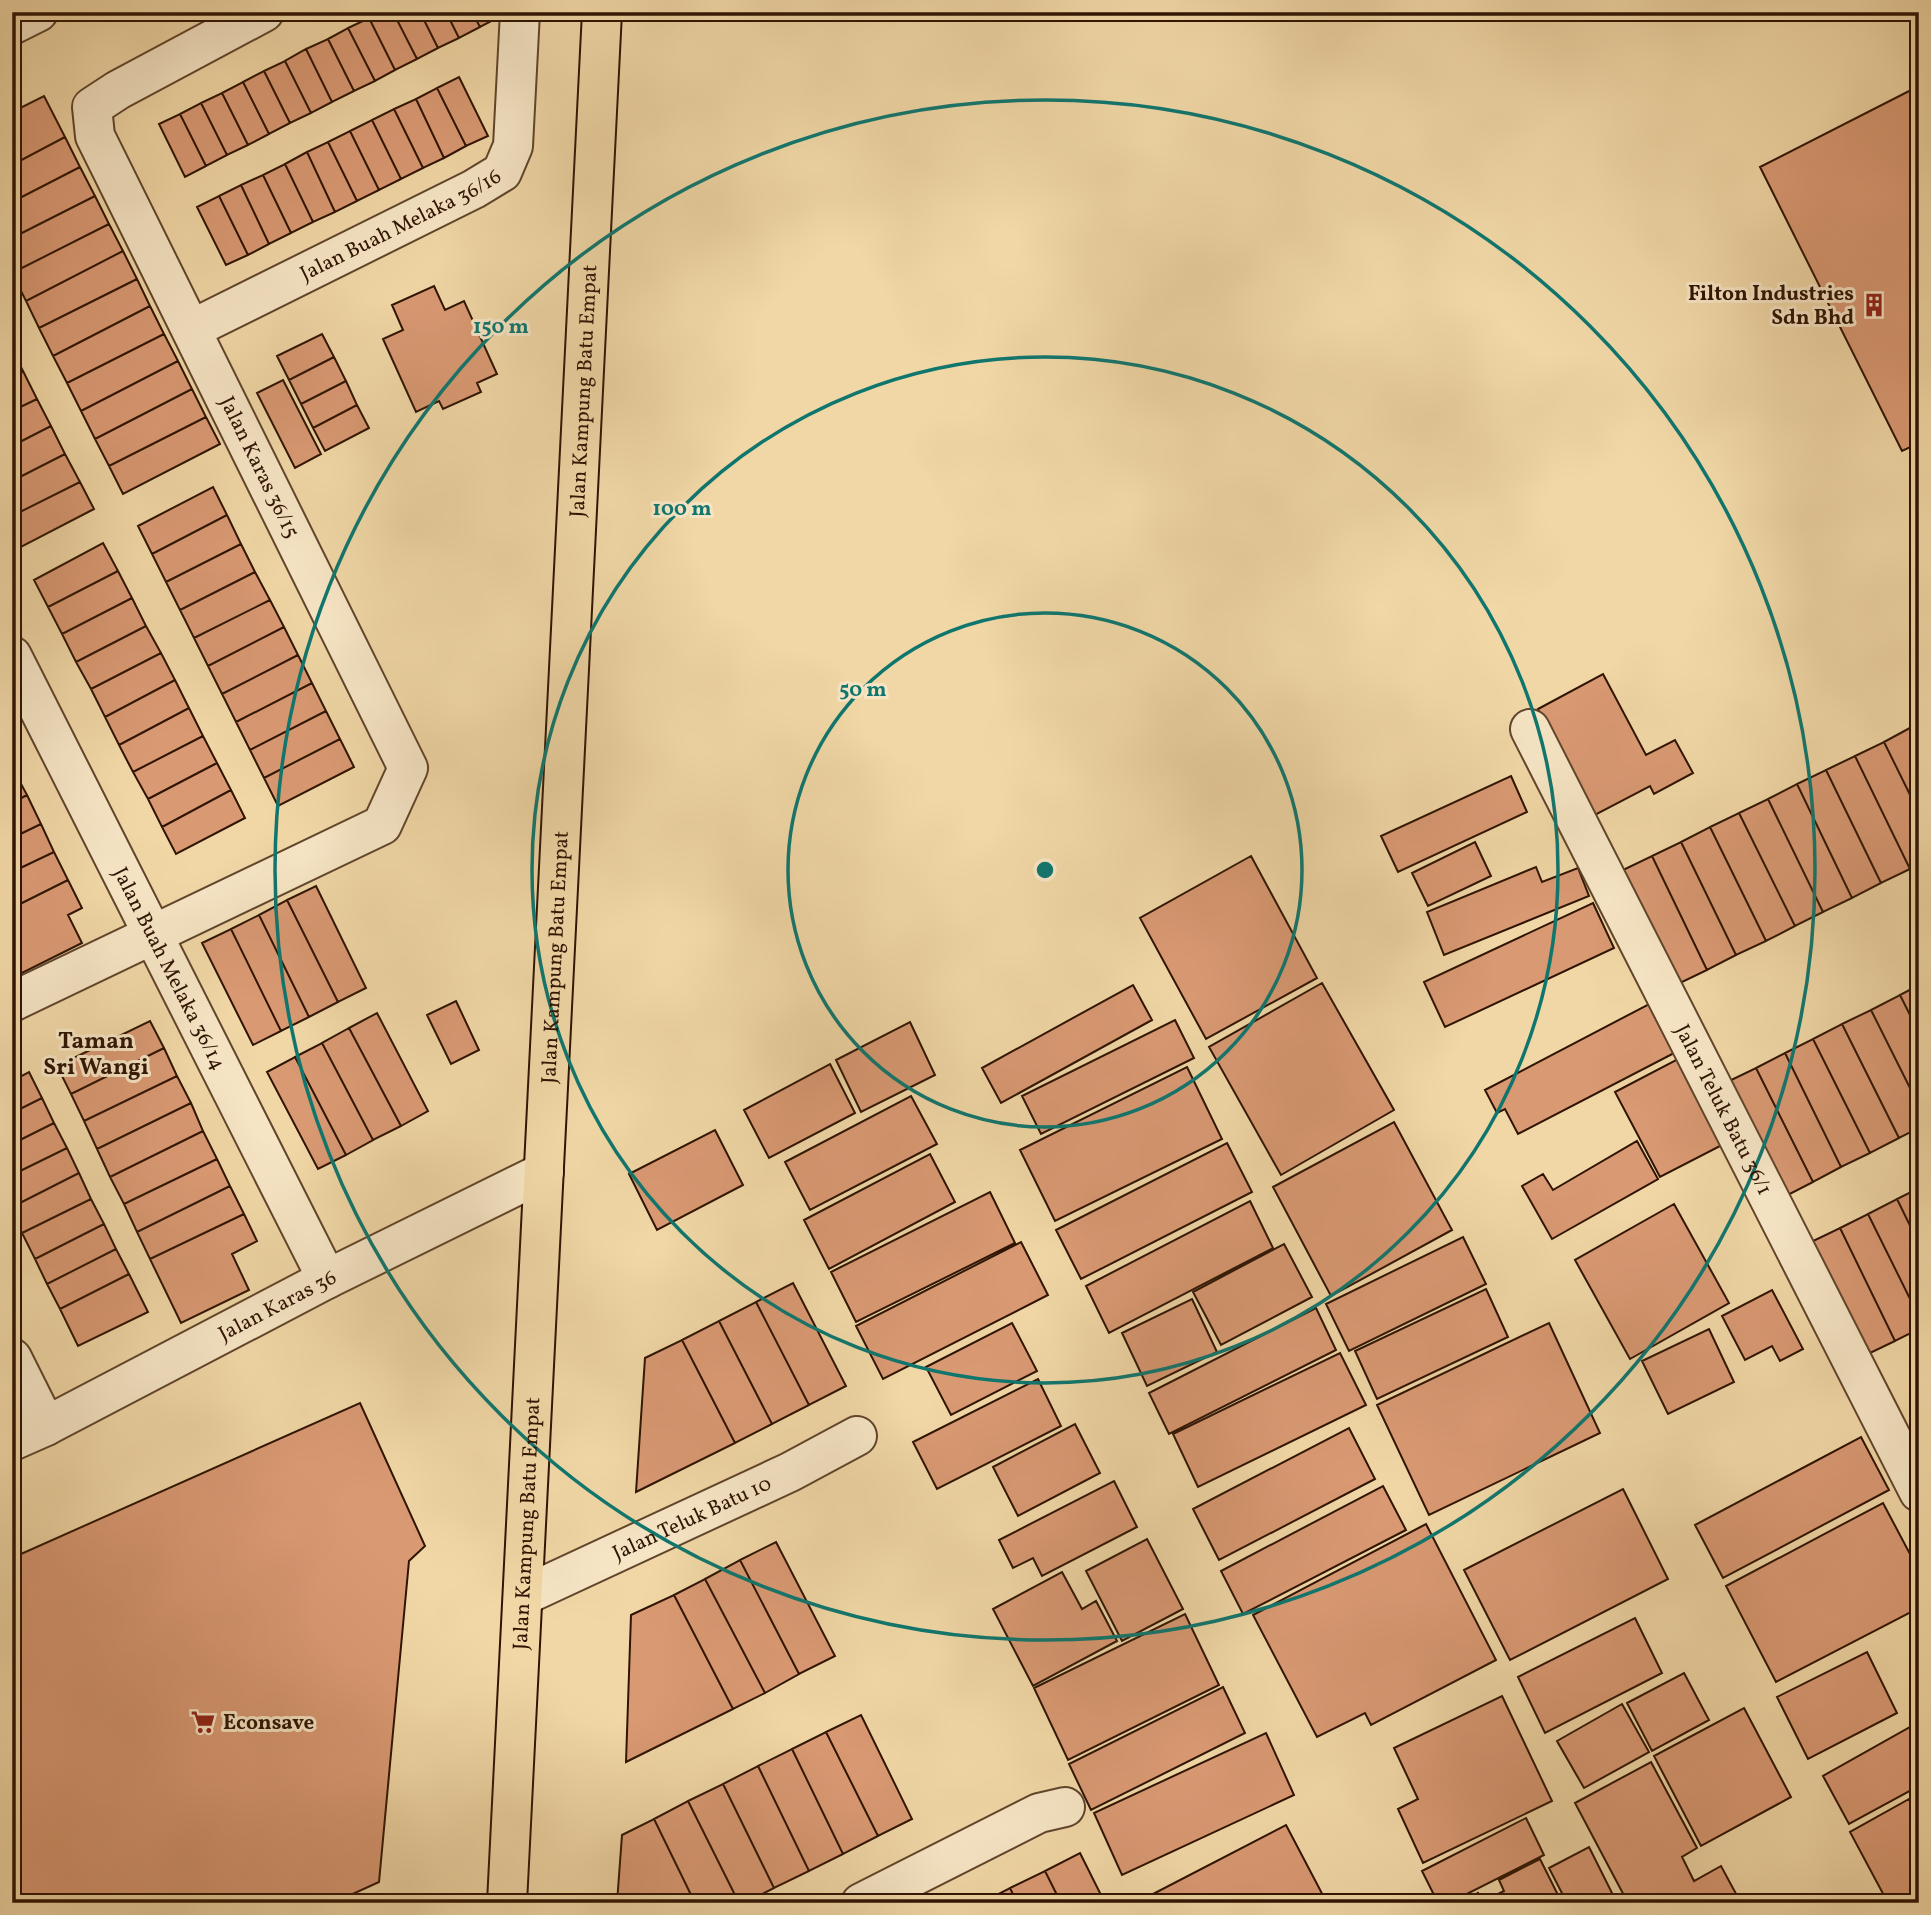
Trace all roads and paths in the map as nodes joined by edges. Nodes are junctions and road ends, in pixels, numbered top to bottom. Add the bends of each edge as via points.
1 (264, 12) edge
2 (520, 12) edge
3 (602, 12) edge
4 (192, 329) junction
5 (12, 656) edge
6 (1530, 729) dead end
7 (153, 935) junction
8 (12, 1002) edge
9 (544, 1172) junction
10 (327, 1279) junction
11 (12, 1358) edge
12 (29, 1433) edge
13 (857, 1436) dead end
14 (1919, 1492) edge
15 (523, 1596) junction
16 (1065, 1807) dead end
17 (507, 1903) edge
18 (861, 1903) edge

1 - 4 street, Jalan Karas 36/15 via 92,107 95,136
2 - 4 street, Jalan Buah Melaka 36/16 via 513,146 502,172
3 - 9 main road, Jalan Kampung Batu Empat
4 - 7 street, Jalan Karas 36/15 via 408,768 382,825
5 - 7 street, Jalan Buah Melaka 36/14
6 - 14 street, Jalan Teluk Batu 36/1
7 - 8 street
7 - 10 street, Jalan Buah Melaka 36/14
9 - 10 street, Jalan Karas 36
9 - 15 main road, Jalan Kampung Batu Empat
10 - 12 street, Jalan Karas 36
11 - 12 street
13 - 15 street, Jalan Teluk Batu 10 via 790,1472
15 - 17 main road, Jalan Kampung Batu Empat
16 - 18 street via 1039,1813

